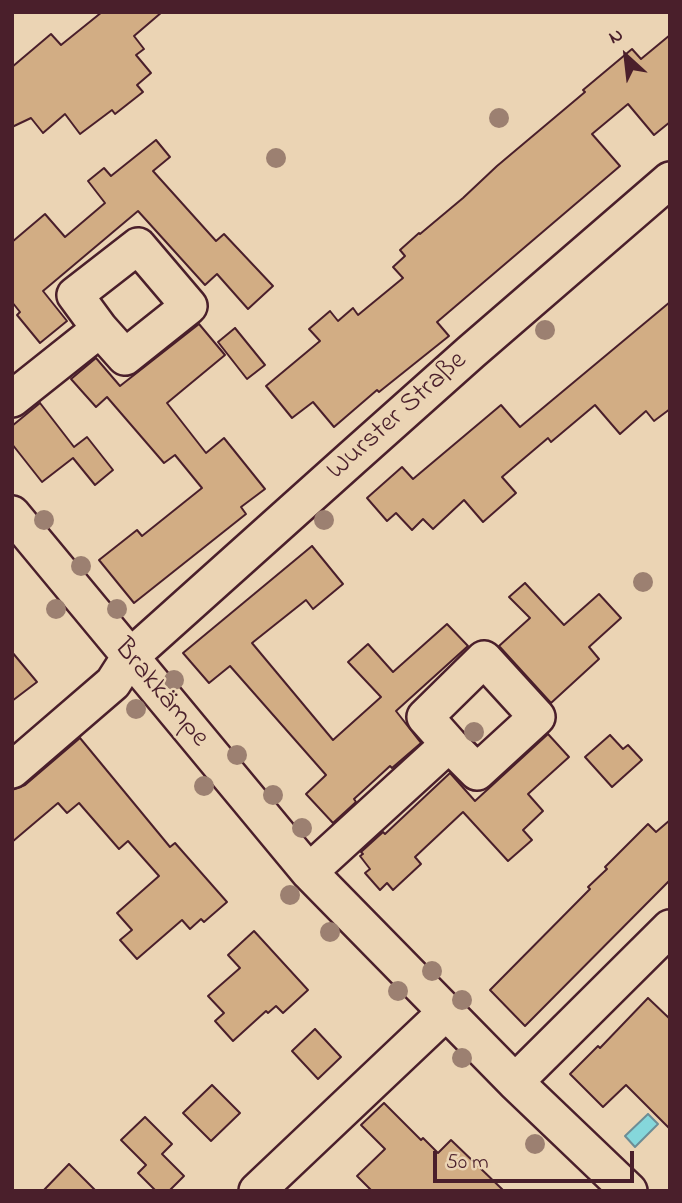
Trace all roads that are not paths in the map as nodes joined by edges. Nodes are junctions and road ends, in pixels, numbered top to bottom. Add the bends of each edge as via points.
1 (670, 180) edge
2 (100, 329) dead end
3 (12, 399) edge
4 (12, 514) edge
5 (130, 658) junction
6 (449, 744) dead end
7 (12, 770) edge
8 (309, 872) junction
9 (670, 928) edge
10 (446, 1012) junction
11 (515, 1082) junction
12 (257, 1191) edge
13 (629, 1191) edge

1 - 5 street, Wurster Straße
2 - 3 street
4 - 5 street, Brakkämpe
5 - 7 street, Wurster Straße via 113,683
5 - 8 street, Brakkämpe
6 - 8 street
8 - 10 street, Brakkämpe
9 - 11 street
10 - 11 street, Brakkämpe
10 - 12 street
11 - 13 street, Brakkämpe

